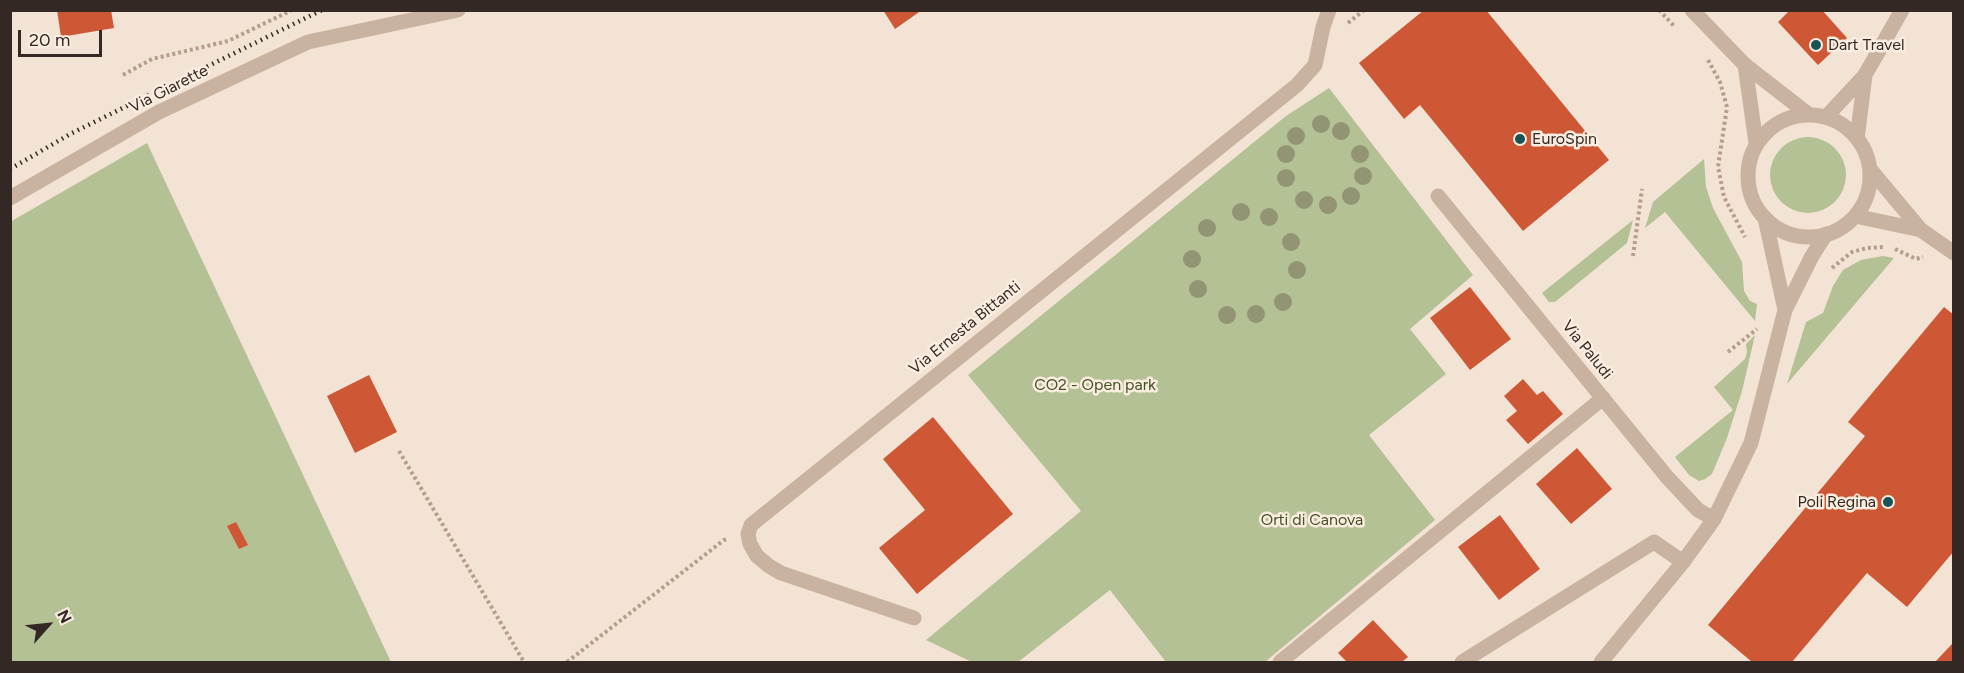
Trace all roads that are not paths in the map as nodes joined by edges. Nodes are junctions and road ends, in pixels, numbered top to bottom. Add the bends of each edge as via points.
1 (458, 10) edge
2 (1329, 10) edge
3 (1692, 10) edge
4 (1902, 10) edge
5 (1745, 65) junction
6 (1865, 75) junction
7 (1808, 114) junction
8 (1826, 117) junction
9 (1857, 139) junction
10 (1756, 144) junction
11 (1870, 169) junction
12 (1438, 196) dead end
13 (10, 198) edge
14 (1854, 216) junction
15 (1765, 218) junction
16 (1921, 230) junction
17 (1826, 234) junction
18 (1953, 253) edge
19 (1785, 310) junction
20 (1604, 398) junction
21 (1714, 519) junction
22 (1683, 562) junction
23 (914, 618) dead end
24 (1280, 663) edge
25 (1462, 663) edge
26 (1601, 663) edge

1 - 13 street, Via Giarette via 308,42 159,112
2 - 23 street, Via Ernesta Bittanti via 1317,59 1302,81 751,525 750,544 757,556 775,570
3 - 5 street
4 - 6 street
5 - 7 street
5 - 10 street
6 - 8 street
6 - 9 street
7 - 8 street
7 - 10 street via 1788,118 1770,128
8 - 9 street
9 - 11 street
10 - 15 street via 1749,162 1748,182 1754,202
11 - 14 street via 1864,204
11 - 16 street
12 - 20 street, Via Paludi
14 - 16 street
14 - 17 street
15 - 17 street via 1794,235
15 - 19 street
16 - 18 street
17 - 19 street
19 - 21 street via 1751,443
20 - 21 street, Via Paludi via 1667,477 1698,510
20 - 24 street
21 - 22 street
22 - 25 street via 1654,542
22 - 26 street

